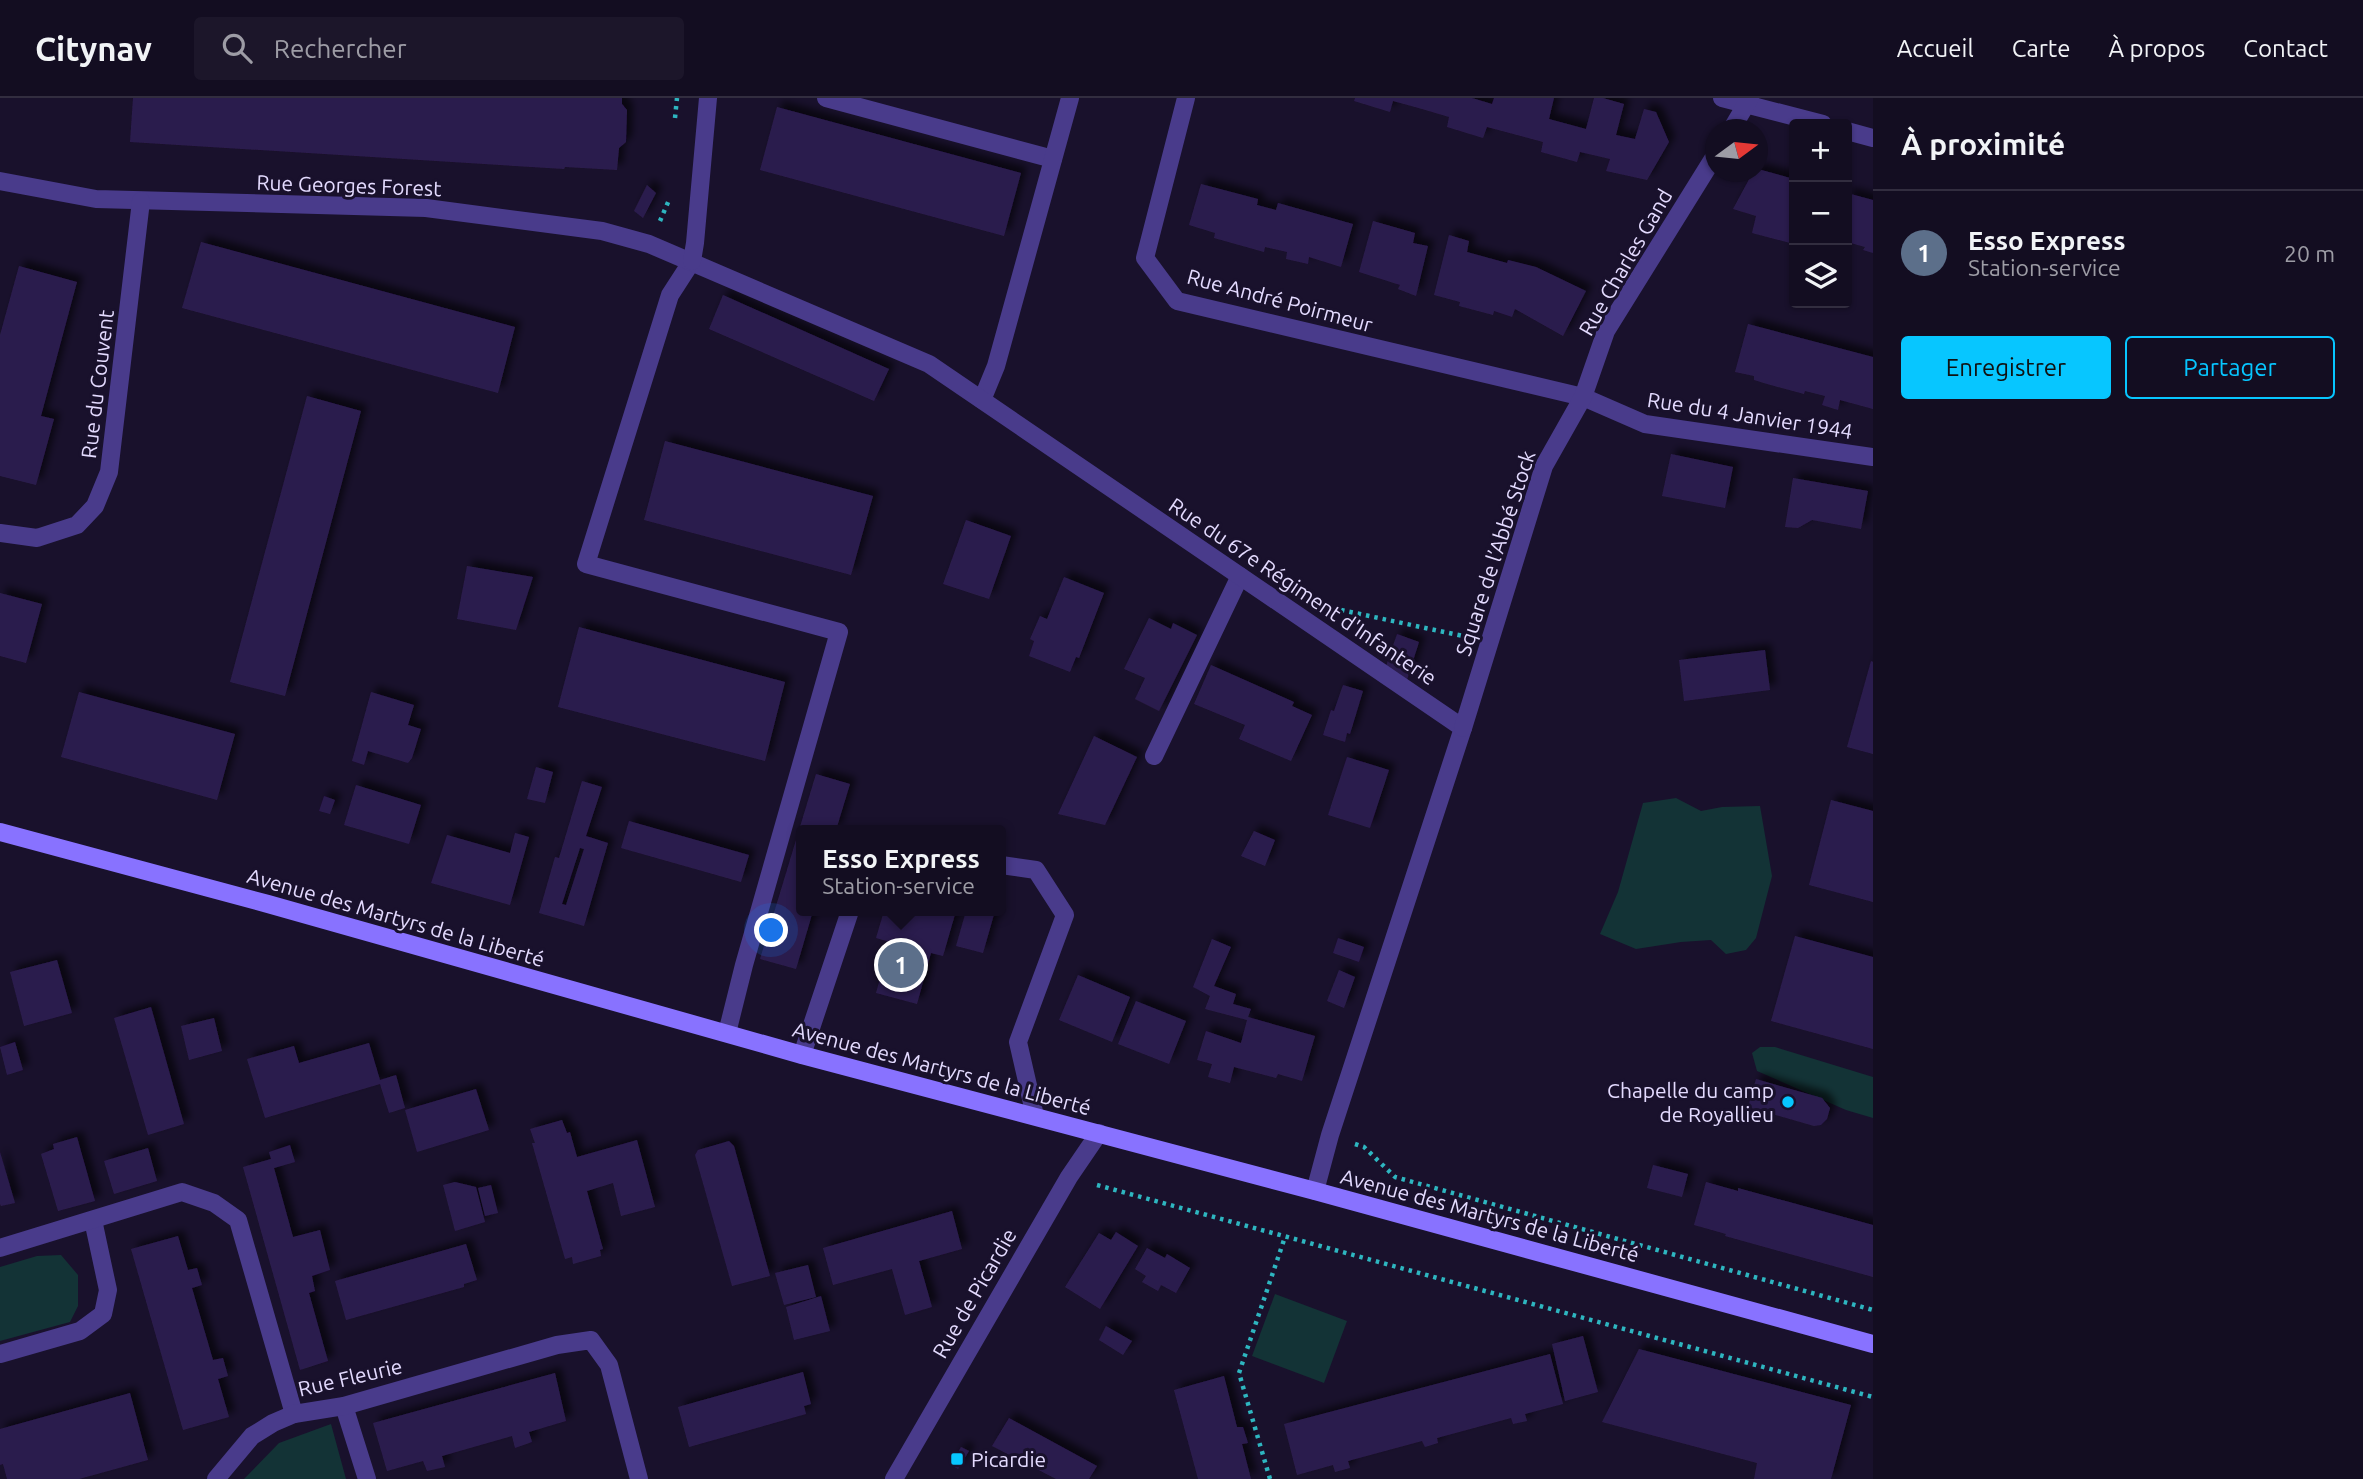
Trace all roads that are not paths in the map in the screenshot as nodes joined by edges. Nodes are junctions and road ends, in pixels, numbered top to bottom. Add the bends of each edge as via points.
1 (708, 98) edge
2 (826, 98) edge
3 (1070, 98) edge
4 (1186, 98) edge
5 (1722, 98) edge
6 (1748, 101) edge
7 (1737, 119) edge
8 (1807, 119) edge
9 (1852, 132) edge
10 (1873, 138) edge
11 (1054, 159) junction
12 (1705, 173) edge
13 (0, 181) edge
14 (141, 201) junction
15 (692, 261) junction
16 (1583, 397) junction
17 (982, 400) junction
18 (1873, 457) edge
19 (0, 533) edge
20 (1240, 576) junction
21 (1463, 728) junction
22 (1154, 757) dead end
23 (0, 832) edge
24 (1006, 866) edge
25 (848, 916) edge
26 (727, 1033) junction
27 (802, 1055) junction
28 (1035, 1116) junction
29 (1099, 1133) junction
30 (1315, 1191) junction
31 (93, 1220) junction
32 (0, 1248) edge
33 (1873, 1344) edge
34 (0, 1354) edge
35 (344, 1406) junction
36 (294, 1414) junction
37 (899, 1477) edge
38 (216, 1479) edge
39 (367, 1479) edge
40 (639, 1479) edge

1 - 15 street
2 - 11 street
3 - 11 street
4 - 16 street, Rue André Poirmeur via 1145,258 1177,301
5 - 6 street
6 - 7 street
6 - 8 street
9 - 10 street
11 - 17 street via 996,366
12 - 16 street, Rue Charles Gand via 1606,331
13 - 14 street, Rue Georges Forest via 96,200
14 - 15 street, Rue Georges Forest via 426,208 602,231
14 - 19 street, Rue du Couvent via 105,484 95,506 76,525 37,538
15 - 17 street, Rue du 67e Régiment d'Infanterie via 929,364
15 - 26 street via 670,295 586,564 839,632
16 - 18 street, Rue du 4 Janvier 1944 via 1645,424
16 - 21 street, Square de l’Abbé Stock via 1544,466
17 - 20 street, Rue du 67e Régiment d'Infanterie
20 - 21 street, Rue du 67e Régiment d'Infanterie
20 - 22 street
21 - 30 street
23 - 26 street, Avenue des Martyrs de la Liberté
24 - 28 street via 1036,870 1065,915 1018,1042
25 - 27 street
26 - 27 street, Avenue des Martyrs de la Liberté
27 - 28 street, Avenue des Martyrs de la Liberté
28 - 29 street, Avenue des Martyrs de la Liberté
29 - 30 street, Avenue des Martyrs de la Liberté
29 - 37 street, Rue de Picardie via 1069,1177
30 - 33 street, Avenue des Martyrs de la Liberté
31 - 32 street, Rue Fleurie
31 - 34 street via 107,1290 103,1314 80,1331
31 - 36 street, Rue Fleurie via 182,1192 214,1203 239,1220
35 - 36 street, Rue Fleurie
35 - 39 street
35 - 40 street, Rue Fleurie via 557,1345 591,1340 609,1365
36 - 38 street via 252,1436

